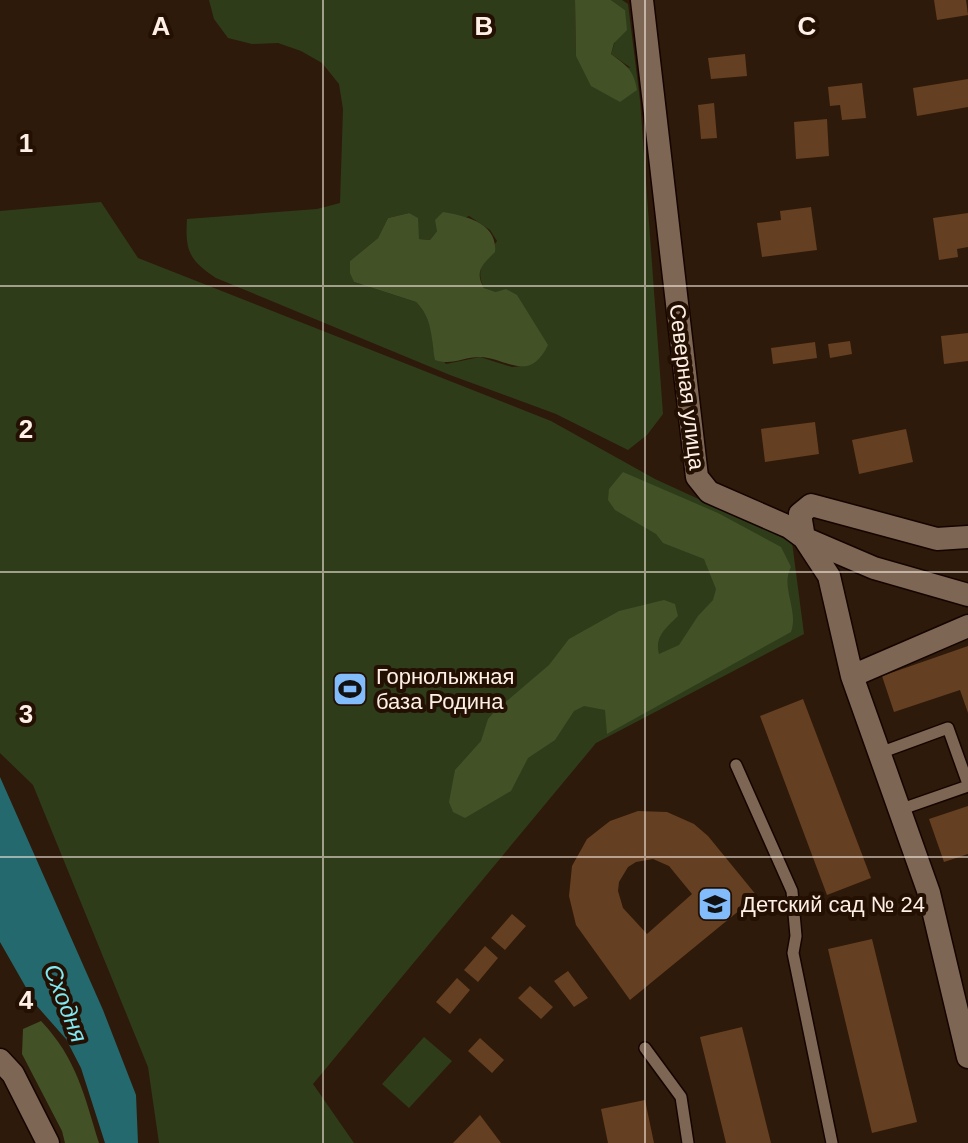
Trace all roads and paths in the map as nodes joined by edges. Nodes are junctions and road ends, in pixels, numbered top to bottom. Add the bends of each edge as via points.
1 (642, 0) edge
2 (968, 537) edge
3 (804, 538) junction
4 (968, 595) edge
5 (968, 626) edge
6 (852, 676) junction
7 (877, 754) junction
8 (736, 765) dead end
9 (968, 785) edge
10 (899, 810) junction
11 (960, 992) edge
12 (645, 1048) dead end
13 (967, 1050) edge
14 (0, 1060) edge
15 (48, 1143) edge
16 (688, 1143) edge
17 (832, 1143) edge

1 - 3 street, Северная улица via 697,477 709,492
2 - 3 street via 937,539 811,505 800,514
3 - 4 street, Северная улица via 874,568
3 - 6 street via 829,576
5 - 6 street
6 - 7 street
7 - 9 lane via 948,728
7 - 10 street
8 - 17 lane via 792,891 793,953
9 - 10 lane
10 - 11 street
11 - 13 street
12 - 16 lane via 681,1097
14 - 15 street via 13,1074

